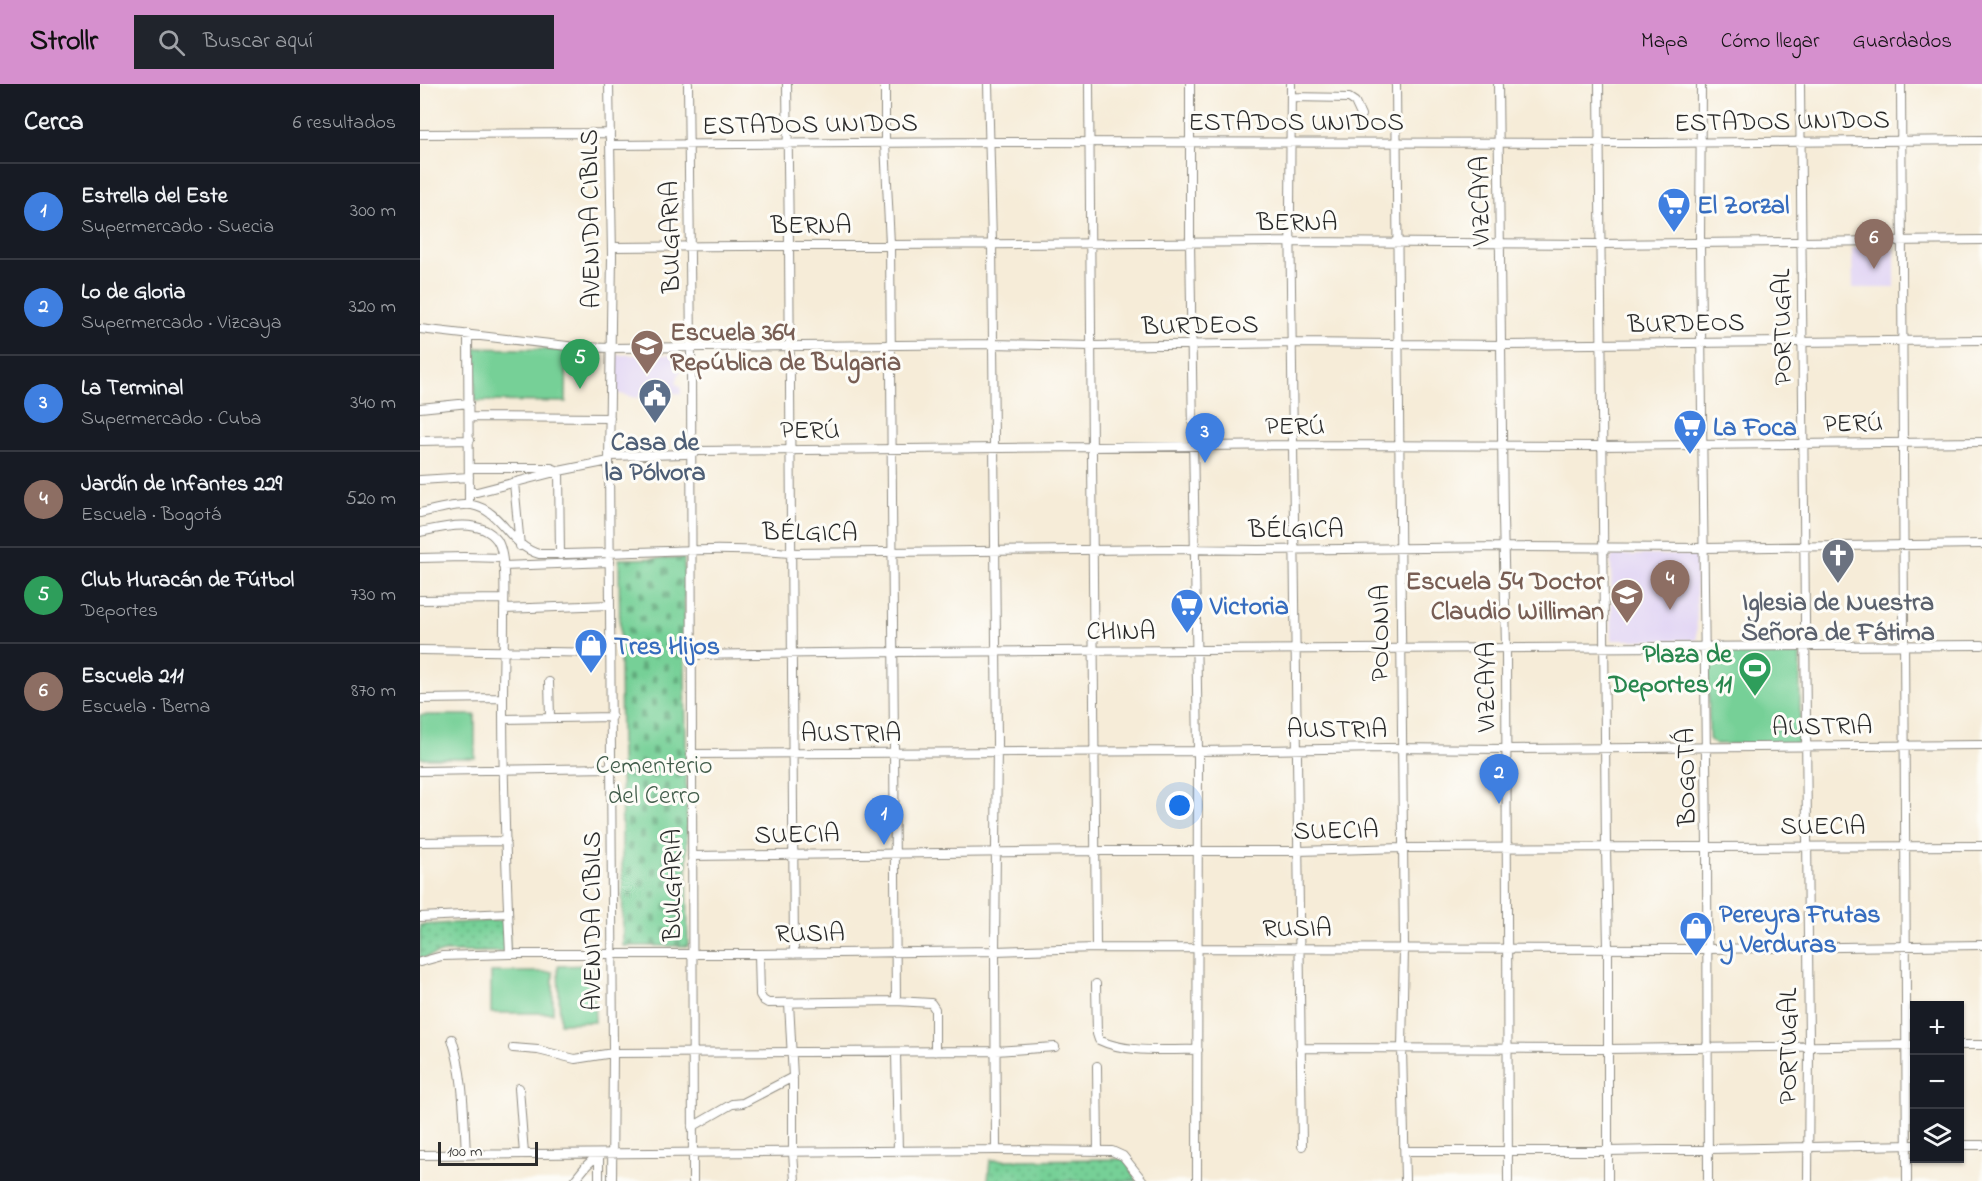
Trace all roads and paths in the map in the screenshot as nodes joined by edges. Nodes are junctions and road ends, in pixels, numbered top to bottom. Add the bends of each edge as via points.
1 (609, 84) edge
2 (688, 84) edge
3 (787, 84) edge
4 (885, 84) edge
5 (988, 84) edge
6 (1089, 84) edge
7 (1190, 84) edge
8 (1291, 84) edge
9 (1396, 84) edge
10 (1498, 84) edge
11 (1599, 84) edge
12 (1701, 84) edge
13 (1800, 84) edge
14 (1900, 84) edge
15 (1291, 97) junction
16 (1361, 116) dead end
17 (610, 133) junction
18 (420, 134) edge
19 (1800, 140) junction
20 (1901, 140) junction
21 (1982, 140) edge
22 (1291, 141) junction
23 (990, 142) junction
24 (1089, 142) junction
25 (1189, 142) junction
26 (1701, 142) junction
27 (885, 143) junction
28 (1397, 143) junction
29 (1499, 143) junction
30 (1600, 143) junction
31 (787, 144) junction
32 (610, 145) junction
33 (689, 145) junction
34 (1982, 240) edge
35 (1902, 241) junction
36 (1190, 242) junction
37 (1291, 242) junction
38 (1398, 242) junction
39 (1700, 242) junction
40 (1801, 242) junction
41 (992, 243) junction
42 (1090, 243) junction
43 (890, 244) junction
44 (1500, 244) junction
45 (1601, 244) junction
46 (789, 245) junction
47 (690, 246) junction
48 (612, 247) junction
49 (420, 329) edge
50 (468, 334) junction
51 (1982, 340) edge
52 (1902, 341) junction
53 (1802, 342) junction
54 (1293, 343) junction
55 (1702, 343) junction
56 (993, 344) junction
57 (1398, 344) junction
58 (1601, 344) junction
59 (1502, 345) junction
60 (790, 346) junction
61 (890, 346) junction
62 (1092, 346) junction
63 (1191, 346) junction
64 (611, 348) junction
65 (691, 348) junction
66 (469, 403) junction
67 (420, 408) edge
68 (469, 417) junction
69 (610, 418) junction
70 (470, 440) junction
71 (420, 441) edge
72 (1904, 442) junction
73 (1982, 442) edge
74 (1294, 445) junction
75 (1400, 445) junction
76 (1803, 445) junction
77 (1502, 446) junction
78 (1602, 446) junction
79 (1703, 446) junction
80 (993, 447) junction
81 (1192, 447) junction
82 (1092, 448) junction
83 (892, 449) junction
84 (790, 450) junction
85 (692, 452) junction
86 (610, 459) junction
87 (559, 471) junction
88 (470, 472) junction
89 (420, 480) edge
90 (514, 483) junction
91 (470, 492) junction
92 (469, 505) junction
93 (420, 513) edge
94 (420, 532) edge
95 (1982, 544) edge
96 (1905, 545) junction
97 (520, 546) junction
98 (1503, 547) junction
99 (1804, 547) junction
100 (1400, 548) junction
101 (1603, 548) junction
102 (1705, 548) junction
103 (1193, 549) junction
104 (1295, 549) junction
105 (691, 551) junction
106 (1093, 551) junction
107 (610, 552) junction
108 (892, 552) junction
109 (994, 552) junction
110 (790, 554) junction
111 (560, 555) junction
112 (420, 558) edge
113 (503, 562) junction
114 (610, 562) junction
115 (504, 599) junction
116 (420, 600) edge
117 (610, 604) junction
118 (504, 609) junction
119 (1905, 645) junction
120 (1982, 645) edge
121 (1805, 646) junction
122 (1605, 647) junction
123 (1705, 647) junction
124 (1400, 648) junction
125 (1506, 648) junction
126 (1295, 649) junction
127 (420, 650) edge
128 (1196, 650) junction
129 (504, 651) junction
130 (1094, 651) junction
131 (610, 652) junction
132 (893, 652) junction
133 (995, 652) junction
134 (791, 653) junction
135 (693, 655) junction
136 (549, 682) dead end
137 (503, 698) junction
138 (420, 699) edge
139 (550, 717) junction
140 (612, 717) junction
141 (503, 719) junction
142 (1906, 745) junction
143 (1982, 745) edge
144 (1806, 747) junction
145 (1606, 748) junction
146 (1706, 748) junction
147 (1297, 749) junction
148 (1401, 749) junction
149 (1506, 749) junction
150 (1198, 751) junction
151 (996, 752) junction
152 (1095, 752) junction
153 (894, 753) junction
154 (691, 754) junction
155 (792, 754) junction
156 (612, 768) junction
157 (504, 770) junction
158 (420, 771) edge
159 (506, 841) junction
160 (420, 842) edge
161 (1707, 846) junction
162 (1807, 846) junction
163 (1906, 846) junction
164 (1982, 846) edge
165 (1402, 848) junction
166 (1507, 848) junction
167 (1606, 848) junction
168 (1196, 850) junction
169 (1096, 851) junction
170 (1298, 851) junction
171 (995, 852) junction
172 (894, 853) junction
173 (792, 854) junction
174 (692, 856) junction
175 (508, 913) junction
176 (420, 917) edge
177 (1982, 945) edge
178 (1906, 946) junction
179 (1809, 947) junction
180 (1096, 948) junction
181 (1198, 948) junction
182 (1299, 948) junction
183 (1404, 948) junction
184 (1508, 949) junction
185 (1608, 949) junction
186 (1707, 949) junction
187 (995, 951) junction
188 (895, 952) junction
189 (612, 953) junction
190 (510, 954) junction
191 (692, 954) junction
192 (759, 954) junction
193 (794, 954) junction
194 (420, 962) edge
195 (1096, 984) dead end
196 (896, 1001) junction
197 (789, 1003) junction
198 (1910, 1025) edge
199 (452, 1038) dead end
200 (1910, 1045) edge
201 (1964, 1045) edge
202 (1982, 1045) edge
203 (1809, 1046) junction
204 (1055, 1047) dead end
205 (513, 1048) dead end
206 (1300, 1048) junction
207 (1402, 1048) junction
208 (1507, 1048) junction
209 (1707, 1048) junction
210 (1607, 1049) junction
211 (1198, 1050) junction
212 (896, 1052) junction
213 (935, 1052) junction
214 (996, 1052) junction
215 (614, 1053) junction
216 (694, 1053) junction
217 (792, 1053) junction
218 (1911, 1055) edge
219 (1097, 1066) dead end
220 (793, 1077) junction
221 (519, 1088) dead end
222 (1911, 1109) edge
223 (692, 1127) junction
224 (1910, 1145) edge
225 (1964, 1145) edge
226 (1982, 1145) edge
227 (1302, 1146) dead end
228 (1808, 1147) junction
229 (1708, 1148) junction
230 (996, 1150) junction
231 (1098, 1151) junction
232 (1406, 1151) junction
233 (1507, 1151) junction
234 (1608, 1151) junction
235 (898, 1152) junction
236 (693, 1153) junction
237 (793, 1153) junction
238 (524, 1154) junction
239 (599, 1154) junction
240 (612, 1154) junction
241 (1910, 1154) edge
242 (420, 1155) edge
243 (465, 1155) junction
244 (574, 1181) edge
245 (599, 1181) edge
246 (612, 1181) edge
247 (693, 1181) edge
248 (795, 1181) edge
249 (1143, 1181) edge
250 (1197, 1181) edge
251 (1405, 1181) edge
252 (1508, 1181) edge
253 (1608, 1181) edge
254 (1708, 1181) edge
255 (1808, 1181) edge
256 (1907, 1181) edge

1 - 17 street, AVENIDA CIBILS
2 - 33 street, BULGARIA
3 - 31 street
4 - 27 street
5 - 23 street
6 - 24 street
7 - 25 street
8 - 15 street
9 - 28 street, POLONIA
10 - 29 street, VIZCAYA
11 - 30 street
12 - 26 street, BOGOTÁ
13 - 19 street, PORTUGAL
14 - 20 street
15 - 16 street via 1349,98
15 - 22 street
17 - 18 street
17 - 32 street, AVENIDA CIBILS
19 - 20 street, ESTADOS UNIDOS
19 - 26 street, ESTADOS UNIDOS
19 - 40 street, PORTUGAL
20 - 21 street, ESTADOS UNIDOS
20 - 35 street
22 - 25 street, ESTADOS UNIDOS
22 - 28 street, ESTADOS UNIDOS
22 - 37 street
23 - 24 street, ESTADOS UNIDOS
23 - 27 street, ESTADOS UNIDOS
23 - 41 street
24 - 25 street, ESTADOS UNIDOS
24 - 42 street
25 - 36 street
26 - 30 street, ESTADOS UNIDOS
26 - 39 street, BOGOTÁ
27 - 31 street, ESTADOS UNIDOS
27 - 43 street
28 - 29 street, ESTADOS UNIDOS
28 - 38 street, POLONIA
29 - 30 street, ESTADOS UNIDOS
29 - 44 street, VIZCAYA
30 - 45 street
31 - 33 street, ESTADOS UNIDOS
31 - 46 street
32 - 33 street, ESTADOS UNIDOS
32 - 48 street, AVENIDA CIBILS
33 - 47 street, BULGARIA
34 - 35 street, BERNA
35 - 40 street, BERNA
35 - 52 street
36 - 37 street, BERNA
36 - 42 street, BERNA
36 - 63 street
37 - 38 street, BERNA
37 - 54 street
38 - 44 street, BERNA
38 - 57 street, POLONIA
39 - 40 street, BERNA
39 - 45 street, BERNA
39 - 55 street, BOGOTÁ
40 - 53 street, PORTUGAL
41 - 42 street, BERNA
41 - 43 street, BERNA
41 - 56 street
42 - 62 street
43 - 46 street, BERNA
43 - 61 street
44 - 45 street, BERNA
44 - 59 street, VIZCAYA
45 - 58 street
46 - 47 street, BERNA
46 - 60 street
47 - 48 street, BERNA
47 - 65 street, BULGARIA
48 - 64 street, AVENIDA CIBILS
49 - 50 street, BURDEOS
50 - 64 street, BURDEOS via 576,348
50 - 66 street
51 - 52 street, BURDEOS
52 - 53 street, BURDEOS
52 - 72 street
53 - 55 street, BURDEOS
53 - 76 street, PORTUGAL
54 - 57 street, BURDEOS
54 - 63 street, BURDEOS
54 - 74 street
55 - 58 street, BURDEOS
55 - 79 street, BOGOTÁ
56 - 61 street, BURDEOS
56 - 62 street, BURDEOS
56 - 80 street
57 - 59 street, BURDEOS
57 - 75 street, POLONIA
58 - 59 street, BURDEOS
58 - 78 street
59 - 77 street, VIZCAYA
60 - 61 street, BURDEOS
60 - 65 street, BURDEOS
60 - 84 street
61 - 83 street
62 - 63 street, BURDEOS
62 - 82 street
63 - 81 street
64 - 65 street, BURDEOS
64 - 69 street, AVENIDA CIBILS
65 - 85 street, BULGARIA
66 - 67 street
66 - 68 street
68 - 69 street
68 - 70 street
69 - 86 street, AVENIDA CIBILS
70 - 71 street
70 - 88 street
72 - 73 street, PERÚ
72 - 76 street, PERÚ
72 - 96 street
74 - 75 street, PERÚ
74 - 81 street, PERÚ
74 - 104 street
75 - 77 street, PERÚ
75 - 100 street, POLONIA
76 - 79 street, PERÚ
76 - 99 street, PORTUGAL
77 - 78 street, PERÚ
77 - 98 street, VIZCAYA
78 - 79 street, PERÚ
78 - 101 street
79 - 102 street, BOGOTÁ
80 - 82 street, PERÚ
80 - 83 street, PERÚ
80 - 109 street
81 - 82 street, PERÚ
81 - 103 street
82 - 106 street
83 - 84 street, PERÚ
83 - 108 street
84 - 85 street, PERÚ
84 - 110 street
85 - 86 street, PERÚ
85 - 105 street, BULGARIA
86 - 87 street, PERÚ
86 - 107 street, AVENIDA CIBILS
87 - 88 street via 551,468
87 - 90 street
87 - 111 street
88 - 89 street
88 - 91 street
90 - 91 street
90 - 97 street
91 - 92 street
92 - 93 street
92 - 97 street via 493,514
94 - 113 street via 450,526 485,531 499,543
95 - 96 street, BÉLGICA
96 - 99 street, BÉLGICA
96 - 119 street
97 - 111 street, BÉLGICA via 538,554
98 - 100 street, BÉLGICA
98 - 101 street, BÉLGICA
98 - 125 street, VIZCAYA
99 - 102 street, BÉLGICA
99 - 121 street, PORTUGAL
100 - 104 street, BÉLGICA
100 - 124 street, POLONIA
101 - 102 street, BÉLGICA
101 - 122 street
102 - 123 street, BOGOTÁ
103 - 104 street, BÉLGICA
103 - 106 street, BÉLGICA
103 - 128 street
104 - 126 street
105 - 107 street, BÉLGICA
105 - 110 street, BÉLGICA
105 - 135 street, BULGARIA
106 - 109 street, BÉLGICA
106 - 130 street
107 - 111 street, BÉLGICA
107 - 114 street, AVENIDA CIBILS
108 - 109 street, BÉLGICA
108 - 110 street, BÉLGICA
108 - 132 street
109 - 133 street
110 - 134 street
112 - 113 street via 464,557
113 - 114 street
113 - 115 street
114 - 117 street, AVENIDA CIBILS
115 - 116 street
115 - 118 street
117 - 118 street
117 - 131 street, AVENIDA CIBILS
118 - 129 street
119 - 120 street, CHINA
119 - 121 street, CHINA
119 - 142 street
121 - 123 street, CHINA
121 - 144 street, PORTUGAL
122 - 123 street, CHINA
122 - 125 street, CHINA
122 - 145 street
123 - 146 street, BOGOTÁ
124 - 125 street, CHINA
124 - 126 street, CHINA
124 - 148 street, POLONIA
125 - 149 street, VIZCAYA
126 - 128 street, CHINA
126 - 147 street
127 - 129 street
128 - 130 street, CHINA
128 - 150 street
129 - 131 street
129 - 137 street
130 - 133 street, CHINA
130 - 152 street
131 - 140 street, AVENIDA CIBILS
132 - 133 street, CHINA
132 - 134 street, CHINA
132 - 153 street
133 - 151 street
134 - 135 street, CHINA
134 - 155 street
135 - 154 street, BULGARIA
136 - 139 street
137 - 138 street
137 - 141 street
139 - 140 street
139 - 141 street
140 - 156 street, AVENIDA CIBILS
141 - 157 street
142 - 143 street, AUSTRIA
142 - 144 street, AUSTRIA
142 - 163 street
144 - 146 street, AUSTRIA
144 - 162 street, PORTUGAL
145 - 146 street, AUSTRIA
145 - 149 street, AUSTRIA
145 - 167 street
146 - 161 street, BOGOTÁ
147 - 148 street, AUSTRIA
147 - 150 street, AUSTRIA
147 - 170 street
148 - 149 street, AUSTRIA
148 - 165 street, POLONIA
149 - 166 street, VIZCAYA
150 - 152 street, AUSTRIA
150 - 168 street
151 - 152 street, AUSTRIA
151 - 153 street, AUSTRIA
151 - 171 street
152 - 169 street
153 - 155 street, AUSTRIA
153 - 172 street
154 - 155 street, AUSTRIA
154 - 174 street, BULGARIA
155 - 173 street
156 - 157 street
156 - 189 street, AVENIDA CIBILS
157 - 158 street
157 - 159 street
159 - 160 street
159 - 175 street
161 - 162 street, SUECIA
161 - 167 street, SUECIA
161 - 186 street, BOGOTÁ
162 - 163 street, SUECIA
162 - 179 street, PORTUGAL
163 - 164 street, SUECIA
163 - 178 street
165 - 166 street, SUECIA
165 - 170 street, SUECIA
165 - 183 street, POLONIA
166 - 167 street, SUECIA
166 - 184 street, VIZCAYA
167 - 185 street
168 - 169 street, SUECIA
168 - 170 street, SUECIA
168 - 181 street
169 - 171 street, SUECIA
169 - 180 street
170 - 182 street
171 - 172 street, SUECIA
171 - 187 street
172 - 173 street, SUECIA
172 - 188 street
173 - 174 street, SUECIA
173 - 193 street
174 - 191 street, BULGARIA
175 - 176 street
175 - 190 street
177 - 178 street, RUSIA
178 - 179 street, RUSIA
178 - 198 street
179 - 186 street, RUSIA
179 - 203 street, PORTUGAL
180 - 181 street, RUSIA
180 - 187 street, RUSIA
181 - 182 street, RUSIA
181 - 211 street
182 - 183 street, RUSIA
182 - 206 street
183 - 184 street, RUSIA
183 - 207 street, POLONIA
184 - 185 street, RUSIA
184 - 208 street, VIZCAYA
185 - 186 street, RUSIA
185 - 210 street
186 - 209 street, BOGOTÁ
187 - 188 street, RUSIA
187 - 214 street
188 - 193 street, RUSIA
188 - 196 street
189 - 190 street, RUSIA
189 - 191 street, RUSIA
189 - 215 street, AVENIDA CIBILS
190 - 194 street, RUSIA via 442,956
191 - 192 street, RUSIA
191 - 216 street, BULGARIA
192 - 193 street, RUSIA
192 - 197 street via 762,999 768,1003
195 - 211 street via 1099,1040 1134,1049
196 - 197 street
196 - 213 street via 931,1003
197 - 217 street
199 - 243 street via 458,1064
200 - 203 street
201 - 202 street
203 - 209 street
203 - 228 street, PORTUGAL
204 - 214 street
205 - 215 street via 575,1059
206 - 207 street
206 - 227 street
207 - 208 street
207 - 232 street, POLONIA
208 - 210 street
208 - 233 street, VIZCAYA
209 - 210 street
209 - 229 street, BOGOTÁ
210 - 234 street
211 - 250 street
212 - 213 street
212 - 217 street
212 - 235 street
213 - 214 street
214 - 230 street
215 - 216 street
215 - 240 street, AVENIDA CIBILS
216 - 217 street
216 - 223 street, BULGARIA
217 - 220 street
218 - 222 street
219 - 231 street
220 - 223 street
220 - 237 street
221 - 238 street
223 - 236 street, BULGARIA
224 - 228 street
225 - 226 street
228 - 229 street
228 - 255 street, PORTUGAL
229 - 234 street
229 - 254 street, BOGOTÁ
230 - 231 street
230 - 235 street
231 - 249 street via 1123,1156
232 - 233 street
232 - 251 street, POLONIA
233 - 234 street
233 - 252 street, VIZCAYA
234 - 253 street
235 - 237 street
236 - 237 street
236 - 240 street
236 - 247 street, BULGARIA
237 - 248 street
238 - 239 street
238 - 243 street
239 - 240 street
239 - 244 street
239 - 245 street
240 - 246 street, AVENIDA CIBILS
241 - 256 street
242 - 243 street

